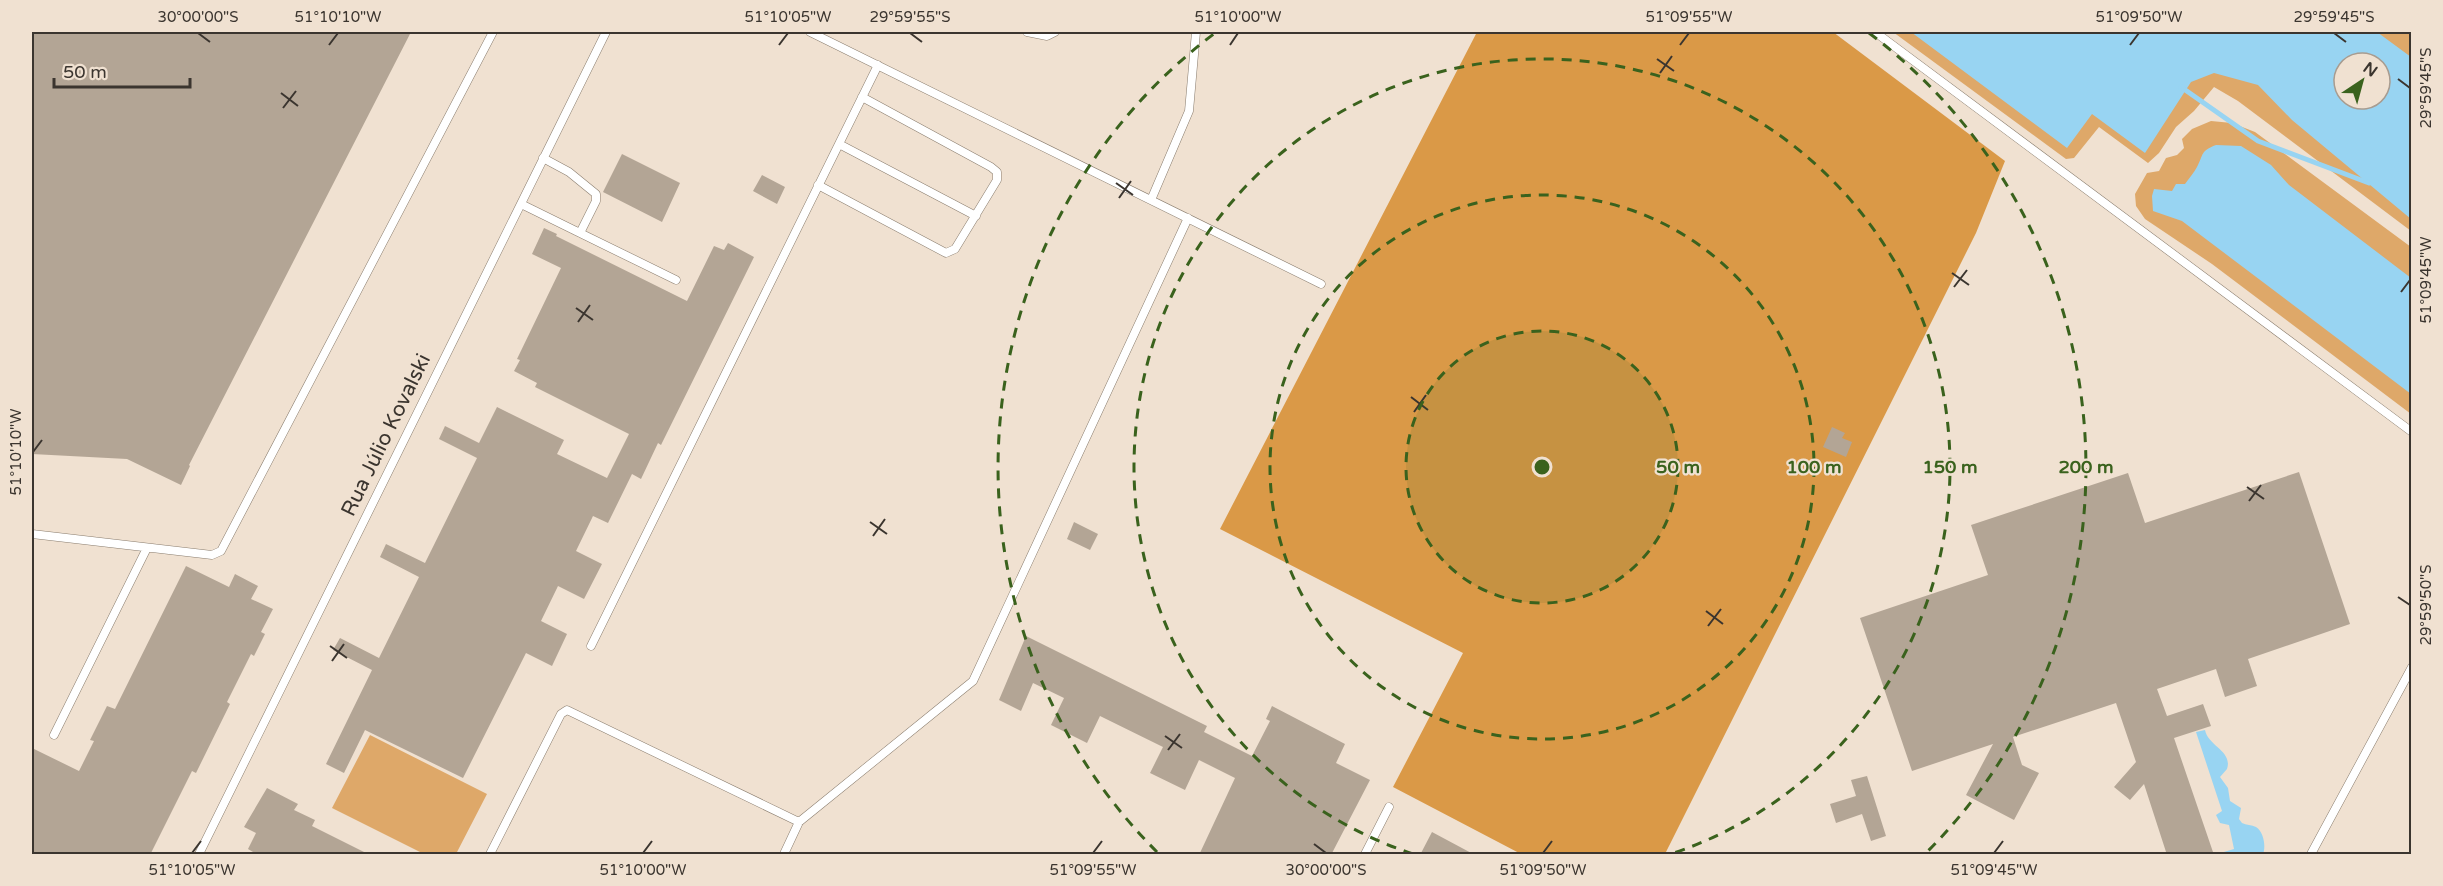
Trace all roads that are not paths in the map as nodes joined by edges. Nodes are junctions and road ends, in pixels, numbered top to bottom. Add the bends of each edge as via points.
1 (493, 32) edge
2 (606, 32) edge
3 (810, 32) edge
4 (1027, 32) edge
5 (1055, 32) edge
6 (1196, 32) edge
7 (1875, 32) edge
8 (878, 65) junction
9 (862, 97) junction
10 (839, 144) junction
11 (543, 158) junction
12 (818, 185) junction
13 (1151, 200) junction
14 (521, 204) junction
15 (976, 216) junction
16 (1188, 218) junction
17 (580, 233) junction
18 (676, 280) dead end
19 (1321, 284) dead end
20 (2412, 432) edge
21 (32, 534) edge
22 (147, 548) junction
23 (591, 646) dead end
24 (2412, 667) edge
25 (54, 735) dead end
26 (1389, 807) dead end
27 (799, 822) junction
28 (198, 855) edge
29 (490, 855) edge
30 (784, 855) edge
31 (1365, 855) edge
32 (2311, 855) edge

1 - 22 lane via 221,551 212,555
2 - 11 lane, Rua Júlio Kovalski
3 - 8 lane
4 - 5 lane via 1047,36
6 - 13 lane via 1189,111
7 - 20 lane
8 - 9 lane
8 - 13 lane
9 - 10 lane
9 - 15 lane via 995,169 997,180
10 - 12 lane
10 - 15 lane
11 - 14 lane, Rua Júlio Kovalski
11 - 17 lane via 569,172 596,194
12 - 15 lane via 946,253 955,249
12 - 23 lane
13 - 16 lane
14 - 17 lane
14 - 28 lane, Rua Júlio Kovalski
16 - 19 lane
16 - 27 lane via 973,681
17 - 18 lane
21 - 22 lane
22 - 25 lane
24 - 32 lane
26 - 31 lane
27 - 29 lane via 567,710 561,714
27 - 30 lane

